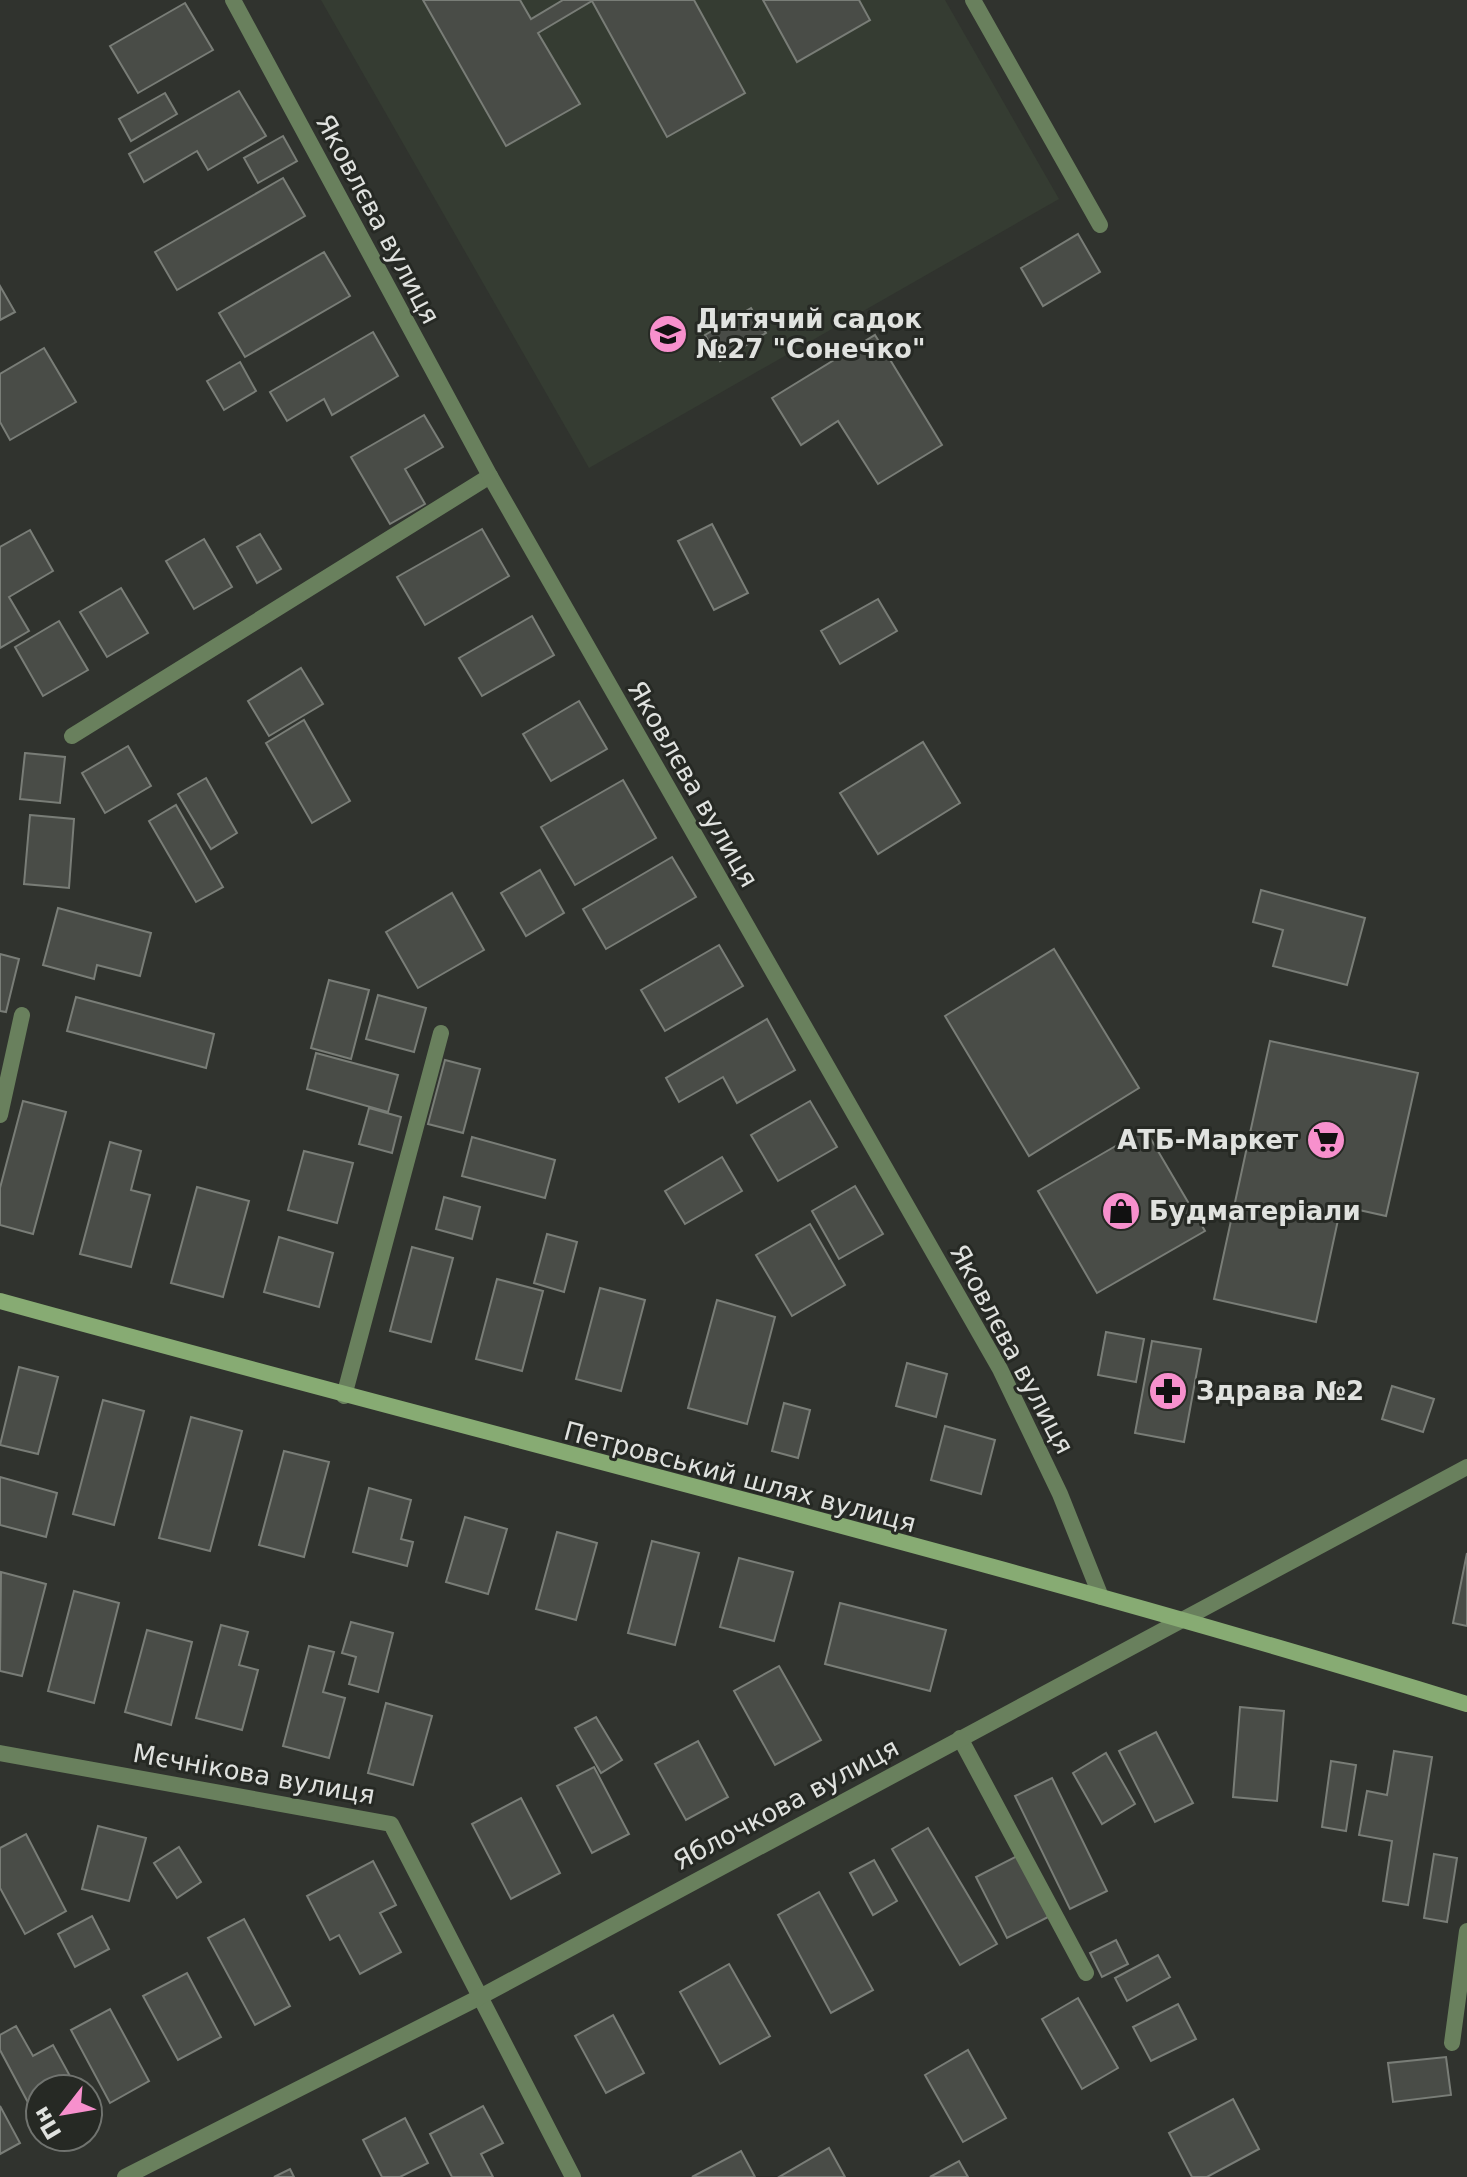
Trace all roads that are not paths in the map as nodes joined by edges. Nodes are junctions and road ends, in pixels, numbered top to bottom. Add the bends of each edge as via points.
1 (233, 0) edge
2 (973, 0) edge
3 (1100, 225) dead end
4 (490, 476) junction
5 (72, 736) dead end
6 (22, 1015) dead end
7 (441, 1033) dead end
8 (0, 1115) edge
9 (0, 1301) edge
10 (344, 1396) junction
11 (1467, 1467) edge
12 (1101, 1597) junction
13 (1184, 1620) junction
14 (1467, 1704) edge
15 (960, 1738) junction
16 (0, 1753) edge
17 (1467, 1931) edge
18 (1086, 1973) dead end
19 (480, 1997) junction
20 (1452, 2043) dead end
21 (125, 2177) edge
22 (573, 2177) edge

1 - 4 street, Яковлєва вулиця
2 - 3 street
4 - 5 street
4 - 12 street, Яковлєва вулиця via 1000,1369 1060,1494
6 - 8 street
7 - 10 street
9 - 10 street, Петровський шлях вулиця
10 - 12 street, Петровський шлях вулиця
11 - 13 street, Яблочкова вулиця
12 - 13 street, Петровський шлях вулиця
13 - 14 street, Петровський шлях вулиця
13 - 15 street, Яблочкова вулиця
15 - 18 street
15 - 19 street, Яблочкова вулиця
16 - 19 street, Мєчнікова вулиця via 391,1824
17 - 20 street
19 - 21 street, Яблочкова вулиця
19 - 22 street, Мєчнікова вулиця

